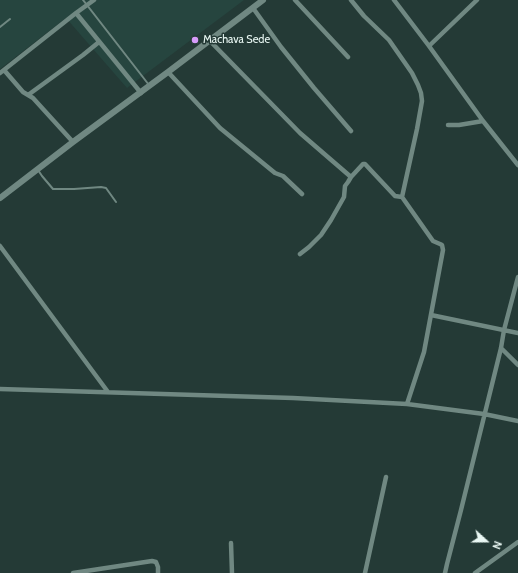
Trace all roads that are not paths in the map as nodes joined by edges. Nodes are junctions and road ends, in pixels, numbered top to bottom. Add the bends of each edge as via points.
1 (84, 0) edge
2 (94, 0) edge
3 (263, 0) edge
4 (295, 0) edge
5 (351, 0) edge
6 (394, 0) edge
7 (477, 0) edge
8 (88, 5) junction
9 (253, 8) junction
10 (76, 14) junction
11 (10, 19) dead end
12 (0, 27) edge
13 (210, 41) junction
14 (100, 42) junction
15 (429, 46) junction
16 (348, 57) dead end
17 (2, 71) edge
18 (168, 72) junction
19 (150, 86) junction
20 (140, 93) junction
21 (28, 95) junction
22 (483, 121) junction
23 (448, 124) dead end
24 (351, 131) dead end
25 (73, 142) junction
26 (518, 165) edge
27 (38, 169) junction
28 (351, 177) junction
29 (302, 194) dead end
30 (0, 198) edge
31 (402, 198) junction
32 (116, 202) dead end
33 (0, 246) edge
34 (300, 254) dead end
35 (518, 277) edge
36 (431, 316) junction
37 (504, 330) junction
38 (518, 333) edge
39 (501, 348) junction
40 (518, 365) edge
41 (1, 388) edge
42 (108, 392) junction
43 (407, 404) junction
44 (484, 414) junction
45 (518, 421) edge
46 (386, 477) dead end
47 (518, 542) edge
48 (231, 543) dead end
49 (74, 573) edge
50 (158, 573) edge
51 (232, 573) edge
52 (365, 573) edge
53 (445, 573) edge
54 (475, 573) edge

1 - 8 lane
2 - 8 street
3 - 9 main road
4 - 16 street
5 - 31 street via 389,40 412,73 421,93 417,130
6 - 15 street
7 - 15 street
8 - 10 street
8 - 19 lane
9 - 13 main road
9 - 24 street via 286,53
10 - 14 street
10 - 17 street
11 - 12 lane
13 - 18 main road
13 - 28 street via 300,133
14 - 20 street
14 - 21 street
15 - 22 street
17 - 21 street
18 - 19 main road
18 - 29 street via 220,128 275,173 283,176
19 - 20 main road
20 - 25 main road
21 - 25 street
22 - 23 street
22 - 26 street
25 - 27 main road
27 - 30 main road
27 - 32 lane via 53,188 74,190 102,187 106,188
28 - 31 street via 365,164 396,196
28 - 34 street via 345,186 344,197 331,220 321,234
31 - 36 street via 433,241 442,245
33 - 42 street
35 - 37 street
36 - 37 street
36 - 43 street via 424,352
37 - 38 street
37 - 39 street
39 - 40 street
39 - 44 street
41 - 42 street
42 - 43 street
43 - 44 street
44 - 45 street
44 - 53 street
46 - 52 street
47 - 54 street
48 - 51 street
49 - 50 street via 152,561 156,562

